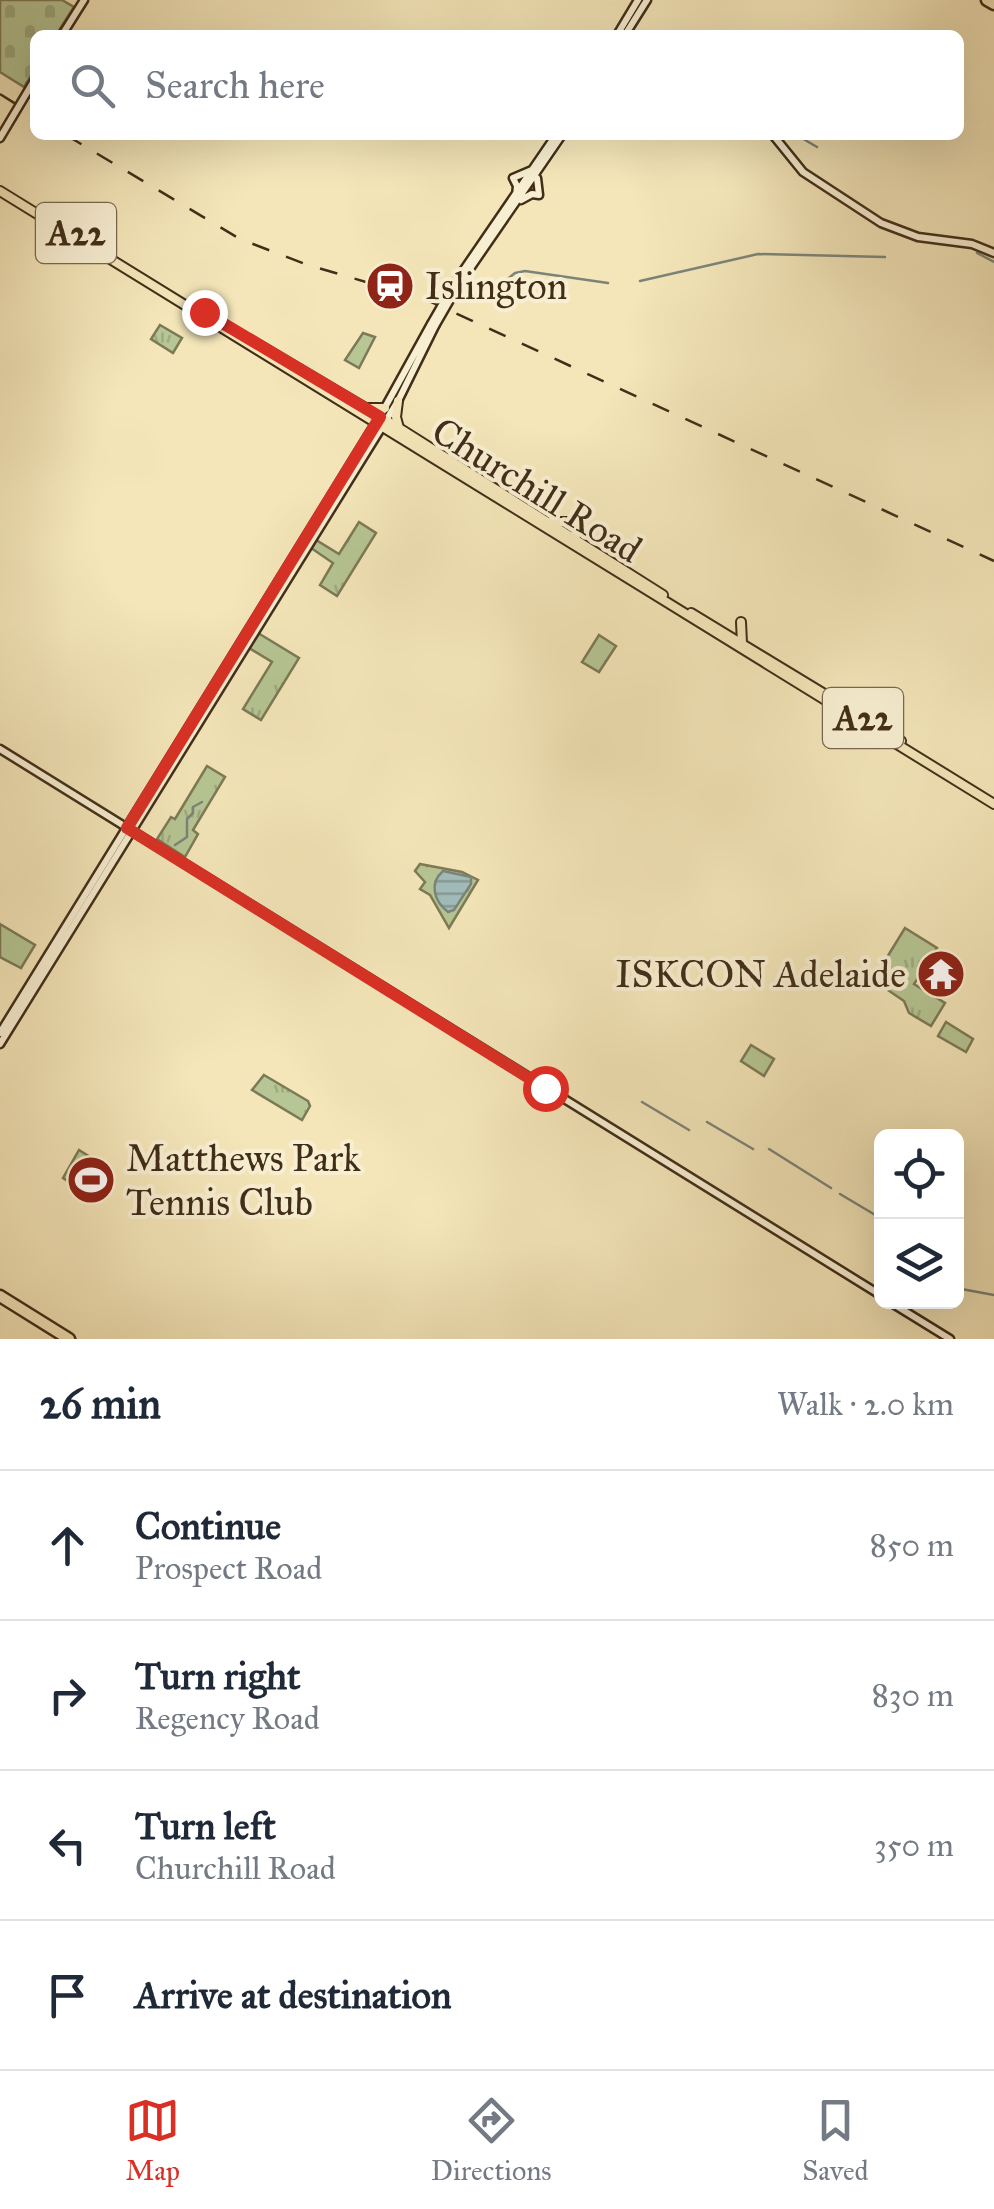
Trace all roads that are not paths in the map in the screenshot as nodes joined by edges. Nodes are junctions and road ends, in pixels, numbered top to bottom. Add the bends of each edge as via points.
1 (84, 0) edge
2 (638, 0) edge
3 (647, 0) edge
4 (987, 0) edge
5 (994, 4) edge
6 (65, 30) edge
7 (624, 30) edge
8 (627, 30) edge
9 (30, 87) edge
10 (0, 138) edge
11 (556, 140) edge
12 (777, 140) edge
13 (536, 171) junction
14 (0, 188) edge
15 (518, 199) junction
16 (994, 254) edge
17 (150, 281) junction
18 (433, 325) junction
19 (398, 401) junction
20 (366, 408) junction
21 (385, 408) junction
22 (381, 422) junction
23 (399, 428) junction
24 (545, 522) junction
25 (576, 540) junction
26 (741, 622) dead end
27 (742, 644) junction
28 (0, 750) edge
29 (994, 802) edge
30 (134, 817) junction
31 (114, 821) junction
32 (129, 830) junction
33 (118, 842) junction
34 (68, 935) junction
35 (52, 949) junction
36 (0, 1033) edge
37 (0, 1044) edge
38 (874, 1291) edge
39 (0, 1300) edge
40 (901, 1309) edge
41 (51, 1333) edge
42 (69, 1339) edge
43 (950, 1339) edge

1 - 6 main road
2 - 7 main road
3 - 8 main road
4 - 5 highway
9 - 10 main road
11 - 13 main road
12 - 16 main road via 803,172 880,223
13 - 15 main road
13 - 15 main road via 513,178
13 - 15 main road via 539,195
14 - 17 main road, Churchill Road / A22
15 - 18 main road, bridge
17 - 20 main road, Churchill Road / A22
17 - 22 main road, Churchill Road / A22
18 - 19 main road
18 - 21 main road
19 - 22 main road
19 - 23 main road
20 - 21 main road
20 - 22 main road, Churchill Road / A22
21 - 22 main road
22 - 23 main road, Churchill Road / A22
22 - 29 main road, Churchill Road / A22
22 - 30 main road
22 - 32 main road
23 - 24 main road, Churchill Road / A22
24 - 25 main road, Churchill Road / A22
24 - 25 main road via 574,522
25 - 27 main road, Churchill Road / A22
26 - 27 main road
27 - 29 main road, Churchill Road / A22
28 - 31 main road
30 - 31 main road
30 - 32 main road
31 - 32 main road
31 - 33 main road
32 - 33 main road
32 - 34 main road
32 - 38 main road
33 - 35 main road
34 - 35 main road
34 - 37 main road
35 - 36 main road
39 - 41 highway
40 - 43 main road
41 - 42 highway

